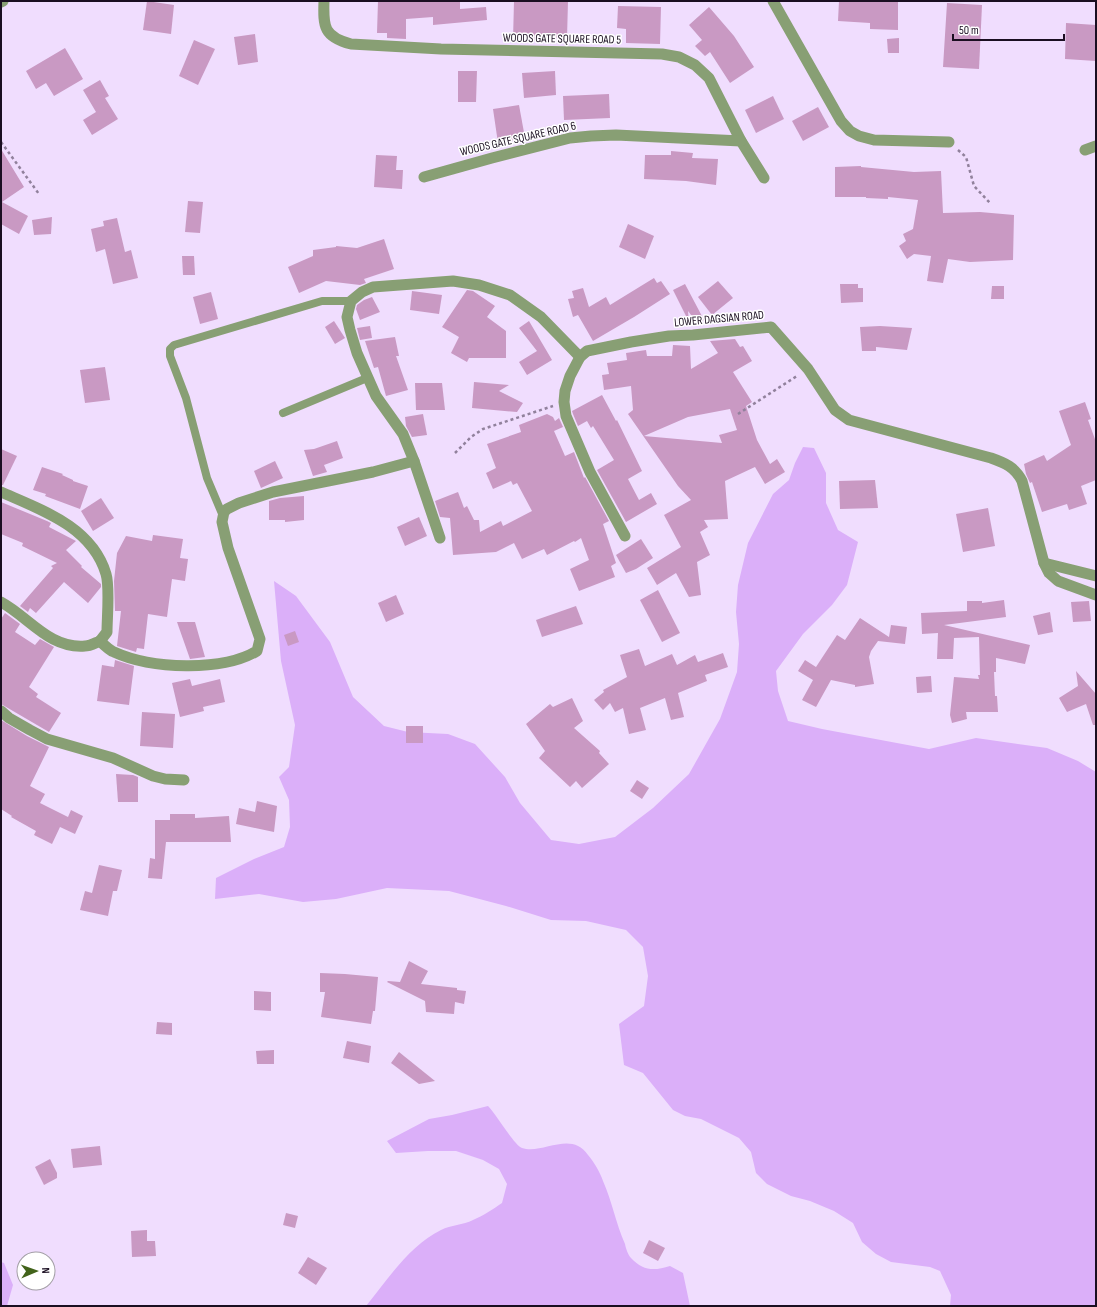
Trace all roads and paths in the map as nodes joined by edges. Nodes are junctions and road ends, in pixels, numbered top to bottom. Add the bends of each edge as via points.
1 (324, 1) edge
2 (773, 1) edge
3 (741, 141) junction
4 (1, 142) edge
5 (949, 142) joint
6 (1096, 146) edge
7 (1084, 150) dead end
8 (424, 177) dead end
9 (764, 178) dead end
10 (39, 194) dead end
11 (990, 203) dead end
12 (351, 301) junction
13 (580, 357) junction
14 (808, 369) junction
15 (368, 378) junction
16 (564, 402) junction
17 (282, 413) dead end
18 (738, 414) dead end
19 (455, 453) dead end
20 (414, 461) junction
21 (1, 492) edge
22 (223, 516) junction
23 (625, 536) dead end
24 (440, 538) dead end
25 (1044, 563) junction
26 (1096, 576) edge
27 (1096, 595) edge
28 (1, 602) edge
29 (100, 641) junction
30 (1, 711) edge
31 (184, 780) dead end

1 - 3 street, WOODS GATE SQUARE ROAD 5 via 323,18 326,29 340,41 351,44 441,49 662,54 679,57 695,65 709,78
2 - 5 street via 841,121 850,131 874,140
3 - 8 street, WOODS GATE SQUARE ROAD 6 via 616,135 570,138
3 - 9 street, WOODS GATE SQUARE ROAD 5
4 - 10 path
5 - 11 path via 966,157 974,186
6 - 7 street
12 - 13 street via 373,287 453,281 480,285 510,295 535,312
12 - 15 street via 347,317 357,353
12 - 22 lane via 322,301 174,345 170,349 208,478
13 - 14 street, LOWER DAGSIAN ROAD via 587,351 669,336 771,327
13 - 16 street via 570,376
14 - 18 path
14 - 25 street, LOWER DAGSIAN ROAD via 835,410 849,420 991,458 1011,466 1022,481
15 - 17 lane
15 - 20 street via 376,396 403,434
16 - 19 path via 483,429 470,437
16 - 23 street via 566,416 590,472
20 - 22 street via 273,492 235,505 227,509
20 - 24 street
21 - 29 street via 55,516 70,526 91,546 99,558 106,575 108,632
22 - 29 street via 228,548 260,639 257,651 249,656 215,664 164,665 136,660 113,652
25 - 26 street
25 - 27 street, LOWER DAGSIAN ROAD via 1049,573 1058,581
28 - 29 street via 60,643 86,646
30 - 31 street via 47,739 113,758 153,776

